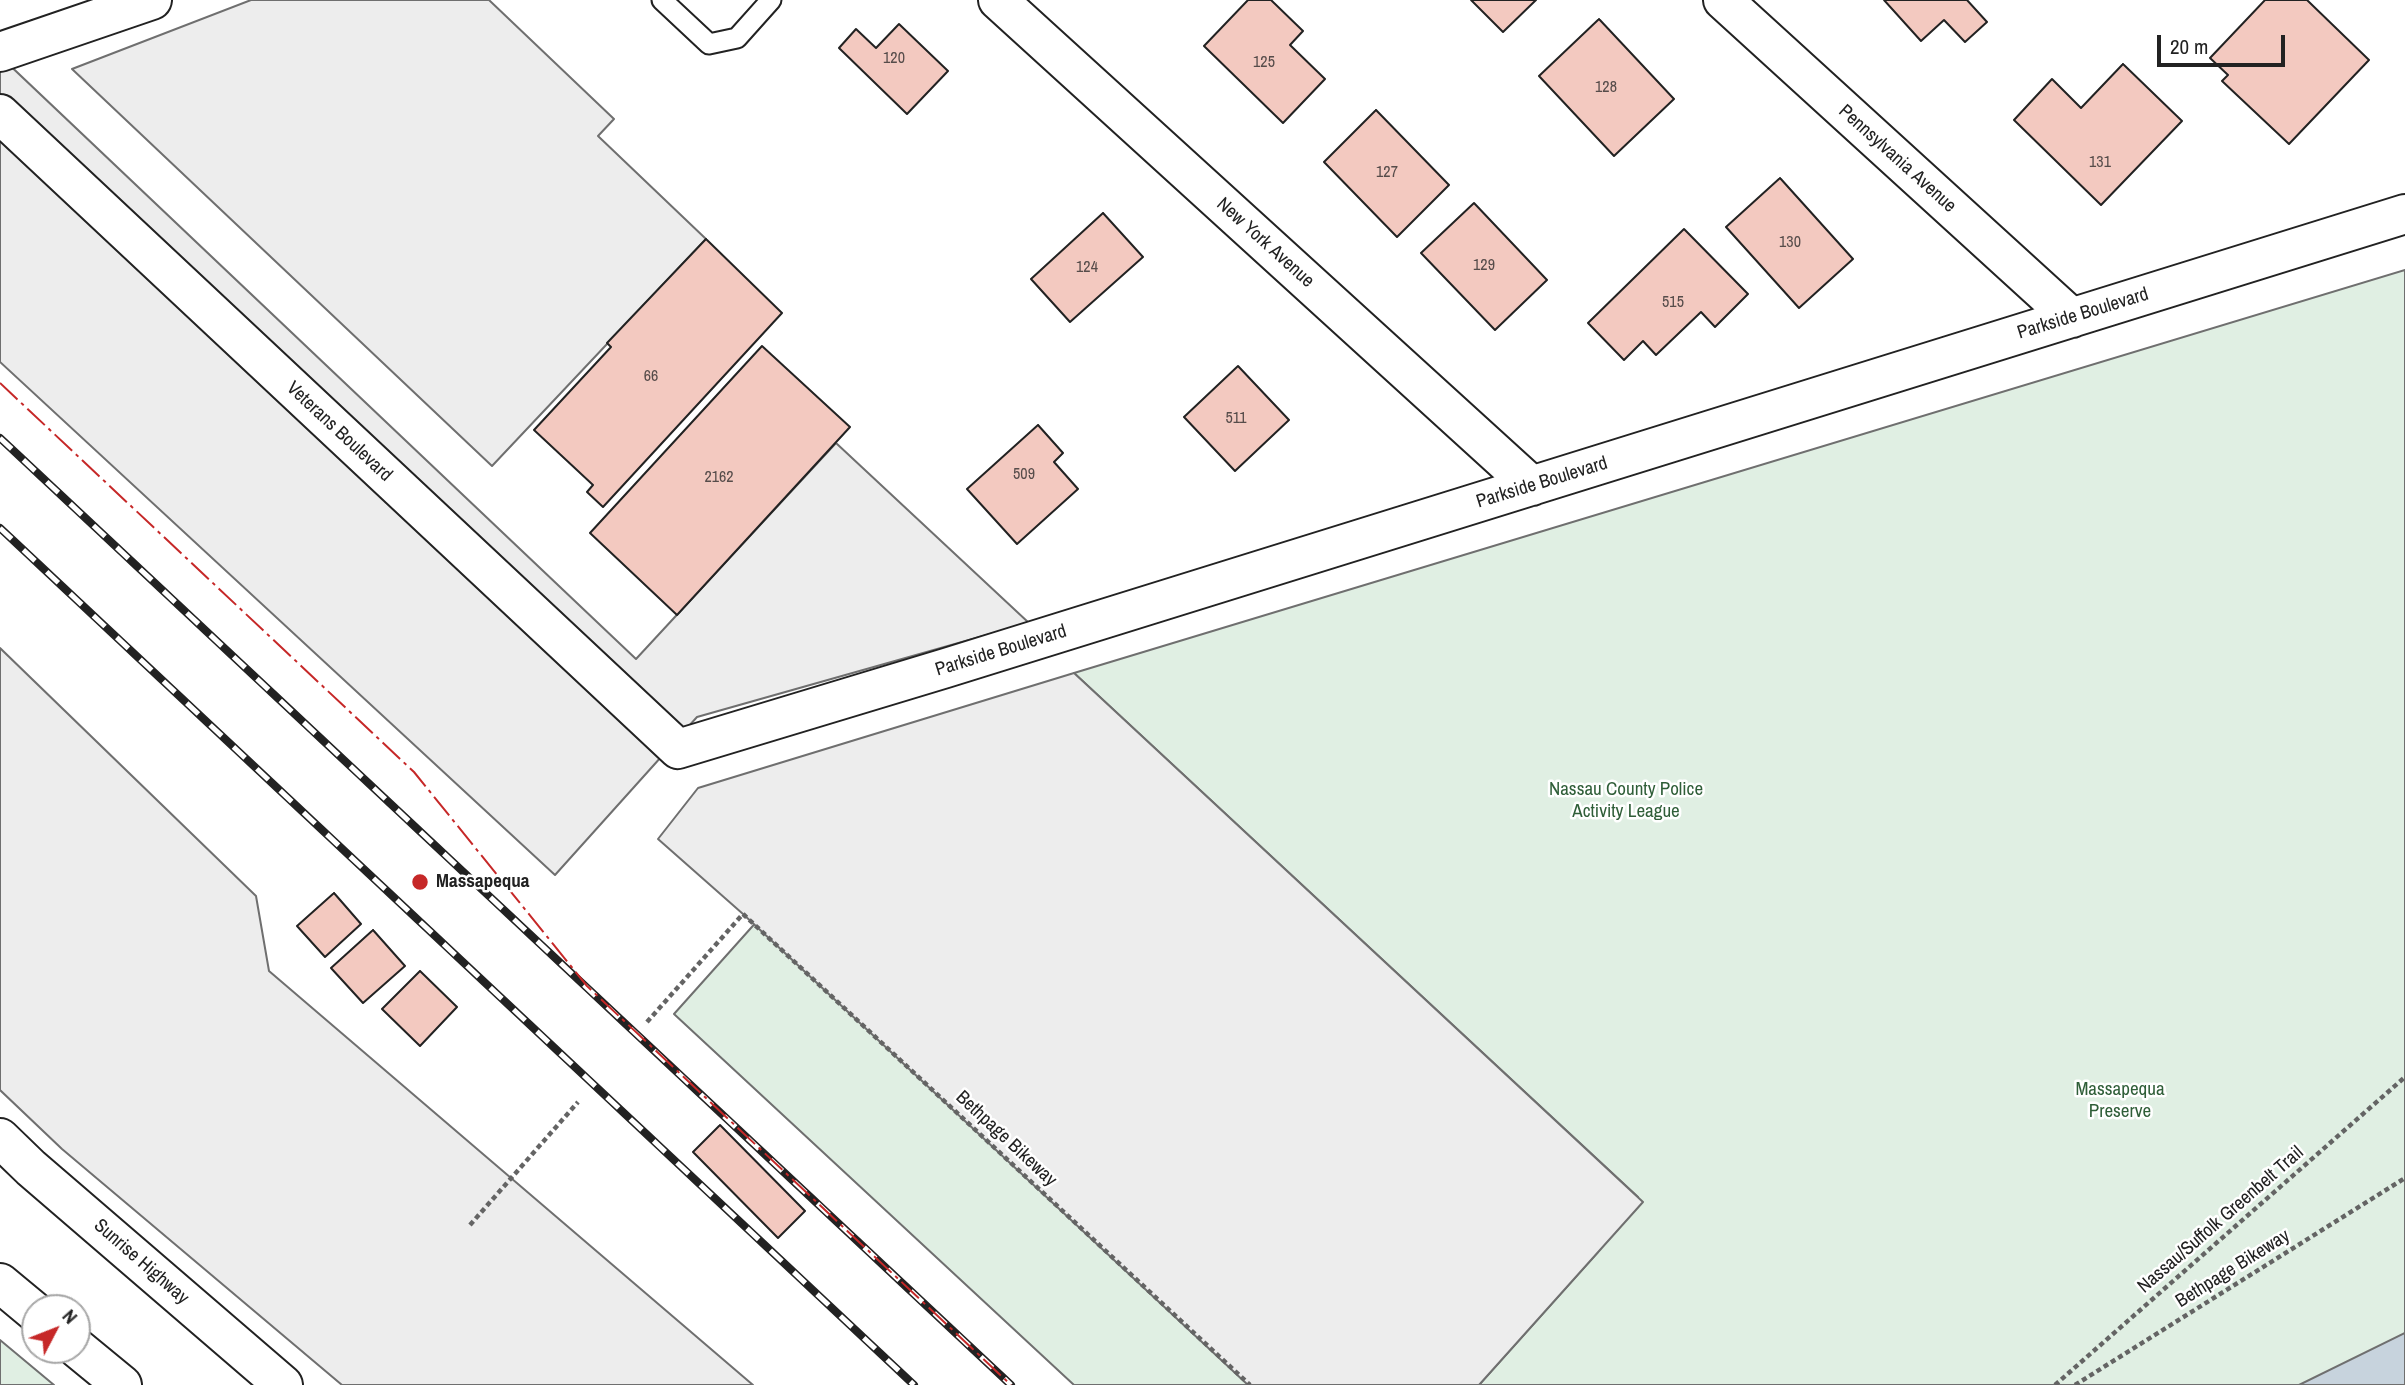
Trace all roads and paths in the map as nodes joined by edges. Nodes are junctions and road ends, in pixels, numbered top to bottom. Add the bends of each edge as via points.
1 (152, 0) edge
2 (662, 0) edge
3 (771, 0) edge
4 (998, 0) edge
5 (1723, 0) edge
6 (0, 52) edge
7 (0, 114) edge
8 (2405, 214) edge
9 (2072, 318) junction
10 (1532, 486) junction
11 (678, 749) joint
12 (647, 1022) dead end
13 (2405, 1077) edge
14 (578, 1102) dead end
15 (3, 1146) edge
16 (2405, 1178) edge
17 (470, 1225) dead end
18 (0, 1283) edge
19 (21, 1300) edge
20 (91, 1360) edge
21 (122, 1385) edge
22 (283, 1385) edge
23 (1250, 1385) edge
24 (2055, 1385) edge
25 (2076, 1385) edge

1 - 6 main road
2 - 3 lane via 709,44 737,37
4 - 10 main road, New York Avenue
5 - 9 main road, Pennsylvania Avenue
7 - 11 main road, Veterans Boulevard
8 - 9 main road, Parkside Boulevard
9 - 10 main road, Parkside Boulevard
10 - 11 main road, Parkside Boulevard
12 - 23 path, Bethpage Bikeway via 743,914
13 - 24 path, Nassau/Suffolk Greenbelt Trail
14 - 17 path
15 - 22 main road, Sunrise Highway
16 - 25 path, Bethpage Bikeway
18 - 19 main road
20 - 21 main road

